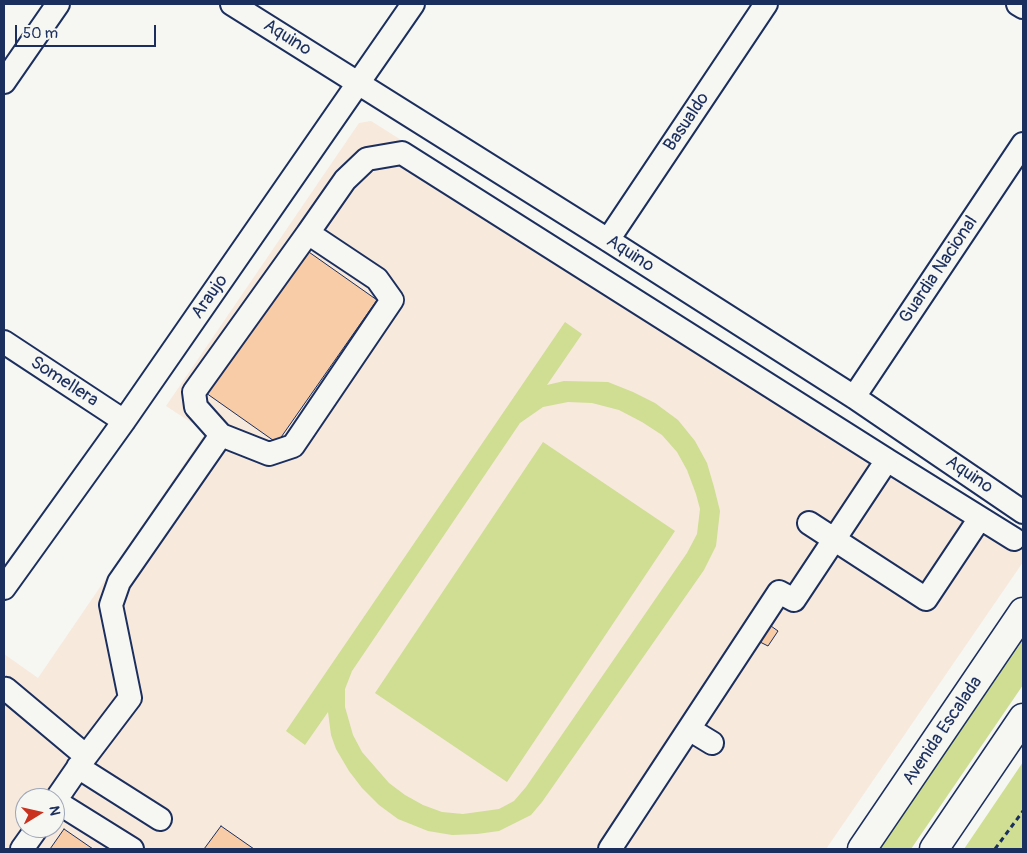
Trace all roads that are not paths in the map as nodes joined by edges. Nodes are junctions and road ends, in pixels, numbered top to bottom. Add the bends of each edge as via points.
1 (58, 4) edge
2 (232, 4) edge
3 (413, 4) edge
4 (766, 4) edge
5 (1018, 4) edge
6 (1023, 7) edge
7 (4, 82) edge
8 (360, 83) junction
9 (1023, 144) edge
10 (308, 233) junction
11 (608, 240) junction
12 (4, 342) edge
13 (854, 397) junction
14 (124, 421) junction
15 (220, 435) junction
16 (887, 460) junction
17 (1023, 512) edge
18 (980, 518) junction
19 (809, 523) dead end
20 (1014, 539) dead end
21 (834, 540) junction
22 (4, 588) edge
23 (1023, 612) edge
24 (4, 689) edge
25 (1023, 718) edge
26 (689, 729) junction
27 (712, 743) dead end
28 (82, 761) junction
29 (64, 788) edge
30 (65, 807) edge
31 (160, 819) dead end
32 (30, 838) edge
33 (22, 849) edge
34 (132, 849) edge
35 (610, 849) edge
36 (862, 849) edge
37 (934, 849) edge

1 - 7 street
2 - 8 street, Aquino
3 - 8 street, Araujo
4 - 11 street, Basualdo
5 - 6 street
8 - 11 street, Aquino
8 - 14 street, Araujo
9 - 13 street, Guardia Nacional
10 - 15 street via 194,392 196,407
10 - 15 street via 377,279 392,300 293,446 269,454
10 - 16 street via 345,180 367,159 402,153
11 - 13 street, Aquino
12 - 14 street, Somellera
13 - 17 street, Aquino
14 - 22 street, Araujo
15 - 28 street via 119,582 111,605 130,698
16 - 18 street
16 - 21 street
18 - 20 street
18 - 21 street via 926,599
19 - 21 street
21 - 26 street via 794,600 779,592
23 - 36 main road, Avenida Escalada
24 - 28 street
25 - 37 main road
26 - 27 street
26 - 35 street
28 - 29 street
28 - 31 street
30 - 34 street
32 - 33 street

